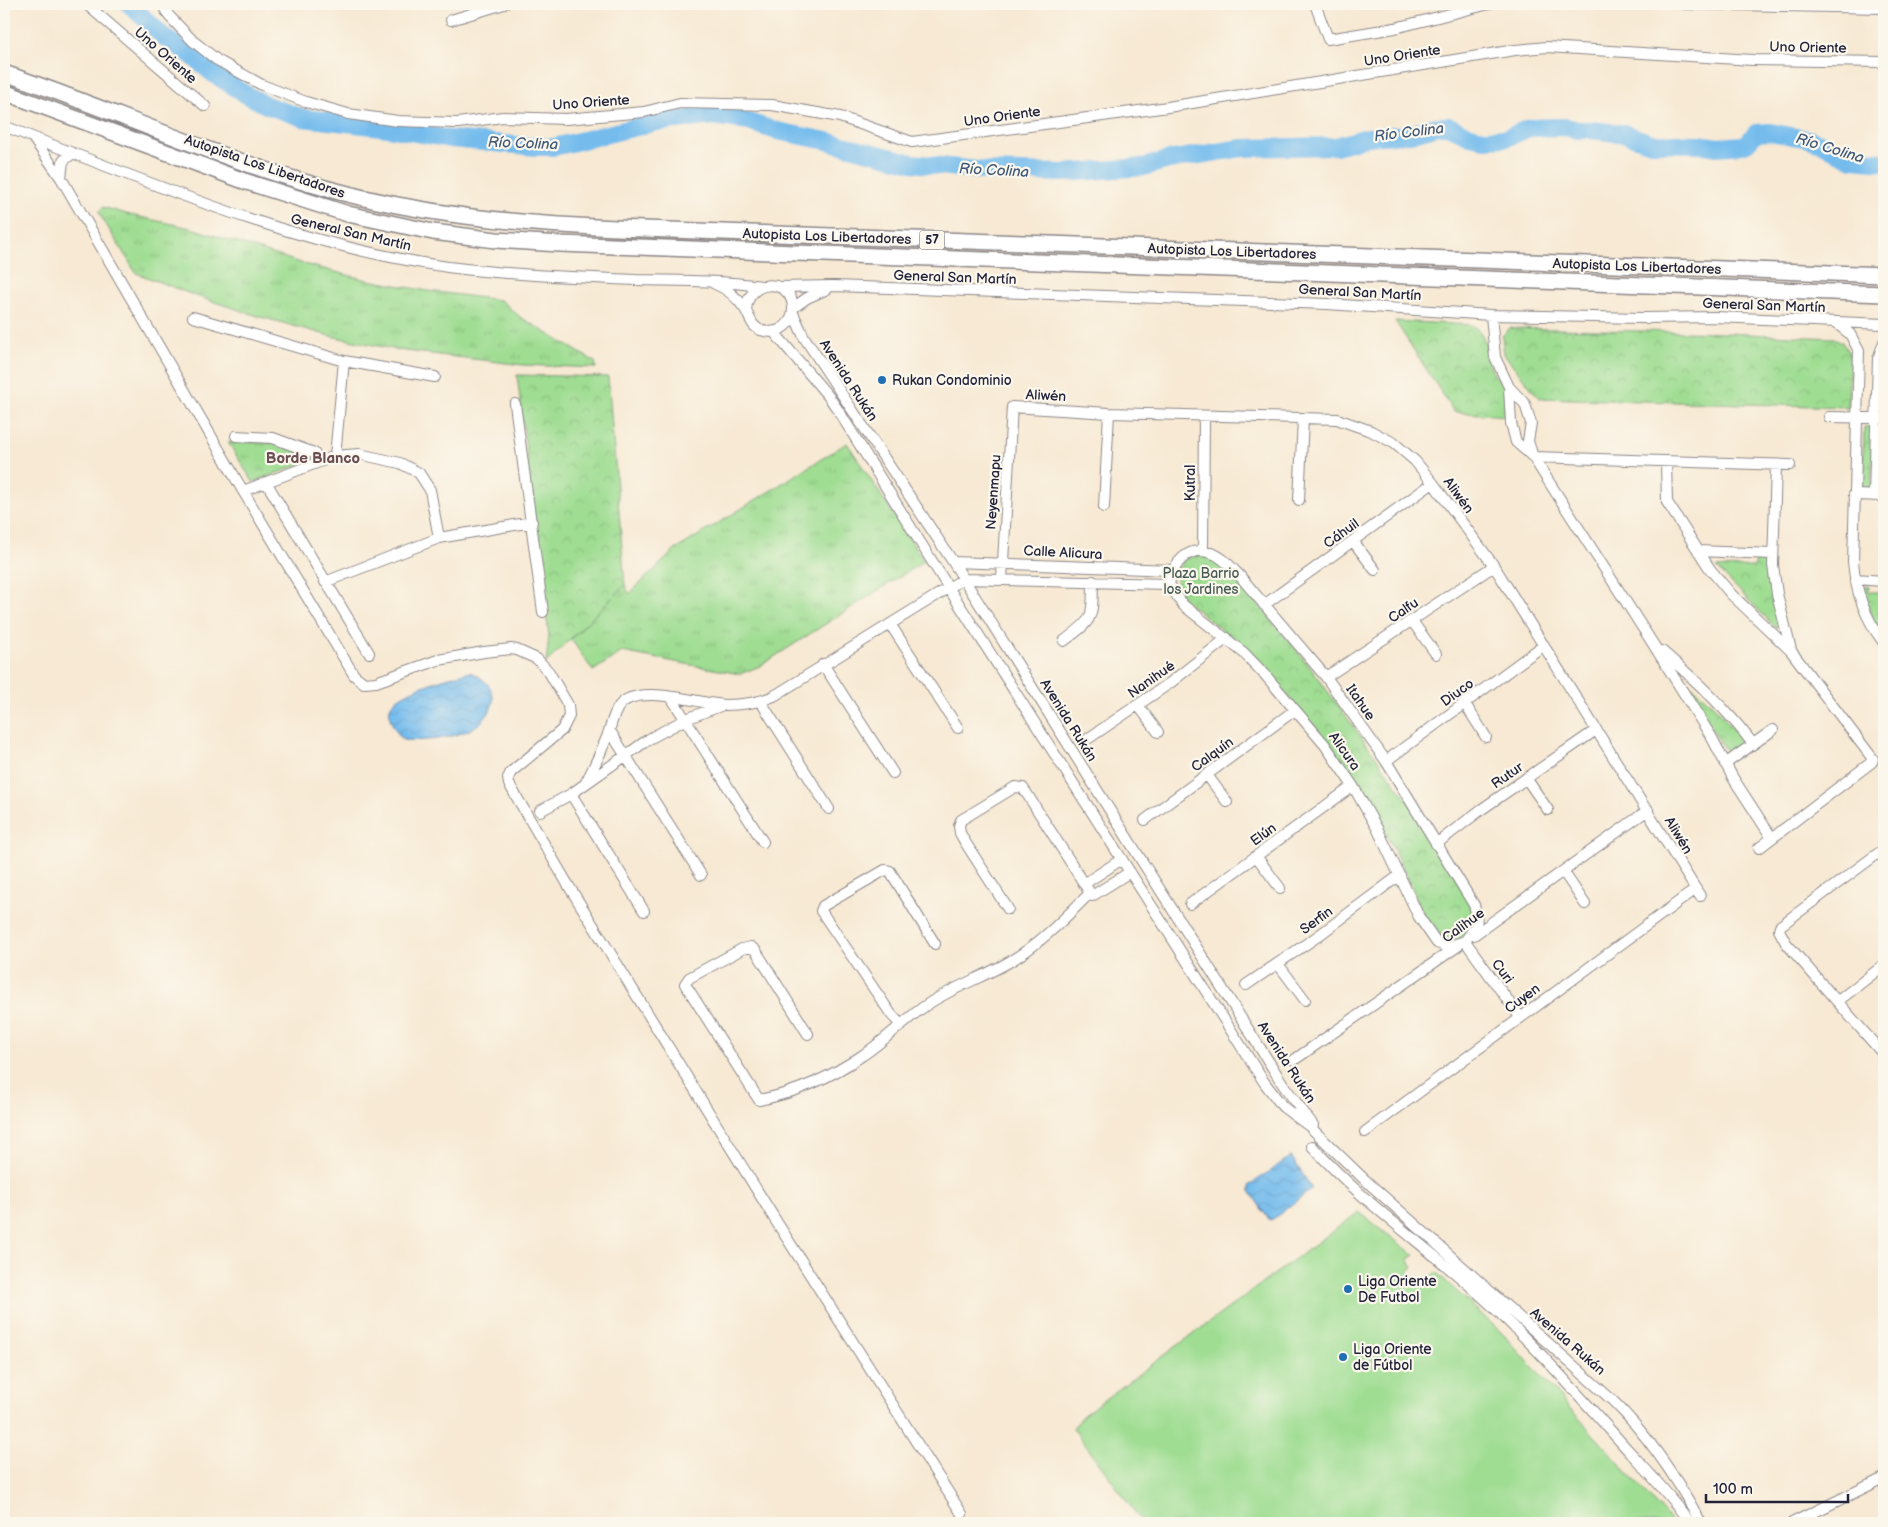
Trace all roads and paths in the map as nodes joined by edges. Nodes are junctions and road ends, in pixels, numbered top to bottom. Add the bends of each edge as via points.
1 (86, 4) edge
2 (162, 4) edge
3 (504, 4) edge
4 (1315, 4) edge
5 (1489, 4) edge
6 (1691, 4) edge
7 (1884, 8) edge
8 (451, 20) dead end
9 (1884, 62) edge
10 (4, 72) edge
11 (4, 92) edge
12 (205, 106) dead end
13 (4, 126) edge
14 (32, 138) junction
15 (73, 153) junction
16 (61, 178) junction
17 (1884, 275) edge
18 (710, 281) junction
19 (762, 286) junction
20 (834, 286) junction
21 (778, 287) junction
22 (1884, 294) edge
23 (746, 311) junction
24 (793, 311) junction
25 (1491, 314) junction
26 (193, 317) dead end
27 (1834, 322) junction
28 (1884, 324) edge
29 (774, 332) junction
30 (1884, 342) edge
31 (344, 360) junction
32 (435, 377) dead end
33 (1509, 387) junction
34 (514, 404) dead end
35 (1012, 407) joint
36 (1109, 413) junction
37 (1204, 416) junction
38 (1828, 417) dead end
39 (1856, 417) junction
40 (1881, 418) edge
41 (1302, 419) junction
42 (1511, 423) junction
43 (1530, 423) junction
44 (236, 436) dead end
45 (880, 453) junction
46 (335, 456) junction
47 (1533, 457) junction
48 (869, 460) junction
49 (319, 461) junction
50 (1666, 461) junction
51 (1776, 465) junction
52 (1790, 465) dead end
53 (266, 482) junction
54 (1433, 483) junction
55 (243, 491) junction
56 (1854, 495) junction
57 (1879, 496) edge
58 (1299, 500) dead end
59 (1104, 508) dead end
60 (532, 522) junction
61 (440, 538) junction
62 (1352, 541) junction
63 (1203, 551) junction
64 (1698, 551) junction
65 (1773, 554) junction
66 (953, 562) junction
67 (1002, 563) junction
68 (1494, 566) junction
69 (1172, 570) junction
70 (1375, 570) dead end
71 (963, 579) junction
72 (1002, 579) junction
73 (1855, 579) junction
74 (1093, 581) junction
75 (1884, 581) edge
76 (326, 582) junction
77 (1169, 584) junction
78 (948, 587) junction
79 (1264, 605) junction
80 (542, 612) dead end
81 (1412, 621) junction
82 (890, 624) junction
83 (1227, 638) junction
84 (1064, 640) dead end
85 (1884, 643) edge
86 (1653, 644) junction
87 (1544, 646) junction
88 (1791, 651) junction
89 (369, 653) dead end
90 (1436, 654) dead end
91 (823, 664) junction
92 (1326, 677) junction
93 (671, 697) junction
94 (761, 702) junction
95 (1465, 704) junction
96 (724, 705) junction
97 (1138, 705) junction
98 (1295, 710) junction
99 (686, 719) junction
100 (958, 728) dead end
101 (1596, 730) junction
102 (1774, 730) dead end
103 (610, 731) junction
104 (1158, 732) dead end
105 (1486, 737) dead end
106 (1089, 738) dead end
107 (1753, 744) junction
108 (1071, 748) junction
109 (625, 754) junction
110 (1057, 757) junction
111 (1386, 761) junction
112 (1725, 764) junction
113 (893, 773) dead end
114 (1206, 775) junction
115 (1526, 778) junction
116 (586, 782) junction
117 (1353, 786) junction
118 (571, 794) junction
119 (1226, 802) dead end
120 (829, 809) dead end
121 (1548, 810) dead end
122 (1648, 810) junction
123 (540, 811) dead end
124 (1144, 820) dead end
125 (1772, 838) junction
126 (763, 842) dead end
127 (1436, 844) junction
128 (1760, 848) dead end
129 (1884, 849) edge
130 (1256, 856) junction
131 (1122, 859) junction
132 (1563, 871) junction
133 (1130, 872) junction
134 (701, 875) dead end
135 (1400, 875) junction
136 (1280, 888) dead end
137 (1088, 891) junction
138 (1698, 892) joint
139 (1190, 904) dead end
140 (1585, 904) dead end
141 (1008, 909) dead end
142 (644, 910) dead end
143 (1178, 918) junction
144 (1165, 926) junction
145 (1465, 941) junction
146 (935, 944) dead end
147 (1278, 964) junction
148 (1884, 965) edge
149 (1246, 985) dead end
150 (1305, 1000) dead end
151 (1838, 1000) junction
152 (1520, 1017) junction
153 (900, 1024) junction
154 (808, 1034) dead end
155 (1884, 1054) edge
156 (1294, 1060) dead end
157 (1365, 1132) dead end
158 (1325, 1141) junction
159 (1312, 1146) dead end
160 (1884, 1478) edge
161 (962, 1514) dead end
162 (1690, 1523) edge
163 (1701, 1523) edge
164 (1792, 1523) edge

1 - 12 street, Uno Oriente
2 - 9 street, Uno Oriente via 193,41 218,60 262,85 348,114 398,121 458,123 503,117 566,119 644,112 680,103 772,105 840,117 912,142 1168,107 1547,47 1753,60
3 - 8 street
4 - 5 street via 1328,40 1395,28
6 - 7 street
10 - 17 highway, Autopista Los Libertadores / 57 via 290,178 386,204 502,222
11 - 22 highway, Autopista Los Libertadores / 57 via 322,207 401,226 481,238 560,244
13 - 14 street, General San Martín
14 - 15 street, General San Martín
14 - 16 street
15 - 16 street via 61,166
15 - 18 street, General San Martín via 244,218 372,253 448,267 514,273
16 - 55 street
18 - 19 street, General San Martín
18 - 23 street, General San Martín via 728,290
19 - 21 street
19 - 23 street via 751,294
20 - 21 street, General San Martín
20 - 24 street, General San Martín via 815,293
20 - 25 street, General San Martín via 1327,304
21 - 24 street via 790,297
23 - 29 street via 756,328
24 - 29 street via 788,324
24 - 45 street, Avenida Rukán via 804,337
25 - 27 street, General San Martín
25 - 33 street via 1494,357
26 - 31 street
27 - 28 street, General San Martín
27 - 39 street via 1850,334 1859,351
29 - 48 street, Avenida Rukán via 829,396
30 - 40 street via 1878,359
31 - 32 street
31 - 46 street
33 - 42 street
33 - 43 street via 1525,404
34 - 60 street
35 - 36 street, Aliwén
35 - 67 street, Neyenmapu
36 - 37 street, Aliwén
36 - 59 street
37 - 41 street, Aliwén
37 - 63 street, Kutral
38 - 39 street
39 - 40 street
39 - 56 street
40 - 57 street
41 - 54 street, Aliwén via 1337,419 1371,431 1405,452
41 - 58 street
42 - 43 street
42 - 47 street via 1516,442
43 - 47 street via 1528,441
44 - 49 street via 273,438 314,452
45 - 48 street
45 - 66 street, Avenida Rukán
46 - 49 street
46 - 61 street via 359,454 400,463 418,473 430,490
47 - 50 street
47 - 86 street
48 - 78 street, Avenida Rukán
49 - 53 street
50 - 51 street
50 - 64 street via 1667,502
51 - 52 street
51 - 65 street
53 - 55 street
53 - 76 street
54 - 62 street, Cáhuil
54 - 68 street, Aliwén
55 - 161 street via 354,675 364,684 438,660 511,649 530,655 549,672 568,705 567,721 562,730 511,772 509,784 567,884 776,1222
56 - 57 street
56 - 73 street
60 - 61 street
60 - 80 street
61 - 76 street
62 - 70 street
62 - 79 street, Cáhuil
63 - 69 street via 1181,558
63 - 79 street, Itahue via 1224,560
64 - 65 street
64 - 88 street via 1716,578
65 - 88 street via 1777,594
66 - 67 street, Calle Alicura
66 - 71 street, Avenida Rukán
67 - 69 street, Calle Alicura
67 - 72 street, Neyenmapu
68 - 81 street, Calfu
68 - 87 street, Aliwén
69 - 77 street
71 - 72 street, Calle Alicura
71 - 78 street
71 - 108 street, Avenida Rukán
72 - 74 street, Calle Alicura
73 - 75 street
73 - 85 street via 1868,621
74 - 77 street, Calle Alicura
74 - 84 street via 1092,615 1084,626
76 - 89 street
77 - 83 street, Alicura via 1183,605
78 - 82 street
78 - 110 street, Avenida Rukán
79 - 92 street, Itahue
81 - 90 street
81 - 92 street, Calfu
82 - 91 street
82 - 100 street
83 - 97 street, Nanihué
83 - 98 street, Alicura
86 - 107 street via 1713,698
86 - 112 street
87 - 95 street, Diuco
87 - 101 street, Aliwén
88 - 125 street via 1873,760
91 - 94 street
91 - 113 street
92 - 111 street, Itahue
93 - 96 street
93 - 99 street
93 - 103 street via 629,698 617,710
94 - 96 street
94 - 120 street
95 - 105 street
95 - 111 street, Diuco
96 - 99 street
97 - 104 street
97 - 106 street, Nanihué
98 - 114 street, Calquín
98 - 117 street, Alicura via 1326,745
99 - 109 street
99 - 126 street
101 - 115 street, Rutur
101 - 122 street, Aliwén
102 - 107 street
103 - 109 street
103 - 116 street
107 - 112 street
108 - 110 street
108 - 143 street, Avenida Rukán
109 - 116 street
109 - 134 street
110 - 131 street, Avenida Rukán
111 - 127 street, Itahue
112 - 125 street
114 - 119 street
114 - 124 street, Calquín
115 - 121 street
115 - 127 street, Rutur
116 - 118 street
117 - 130 street, Elún
117 - 135 street, Alicura
118 - 123 street
118 - 142 street
122 - 132 street, Calihue
122 - 138 street, Aliwén
125 - 128 street
127 - 145 street, Itahue via 1476,914 1477,925
129 - 151 street via 1780,926 1786,943
130 - 136 street
130 - 139 street, Elún
131 - 133 street, Avenida Rukán
131 - 137 street
132 - 140 street
132 - 145 street, Calihue
133 - 137 street
133 - 144 street, Avenida Rukán
135 - 145 street, Alicura via 1419,917 1437,943 1447,947
135 - 147 street, Serfin
137 - 141 street via 1027,794 1022,788 1015,788 961,820 959,826 965,842
137 - 153 street via 1061,922 1024,952 946,993
138 - 152 street, Cuyen
143 - 144 street
143 - 158 street, Avenida Rukán via 1284,1086
144 - 158 street, Avenida Rukán via 1269,1088 1283,1106
145 - 152 street, Curi
145 - 156 street, Calihue
146 - 153 street via 890,871 885,870 822,906 821,911
147 - 149 street, Serfin
147 - 150 street
148 - 151 street
151 - 155 street
152 - 157 street, Cuyen
153 - 154 street via 863,1055 836,1071 777,1097 759,1100 685,984 689,978 751,947
158 - 163 street, Avenida Rukán via 1619,1406 1660,1454
159 - 162 street via 1353,1188 1510,1323 1646,1470
160 - 164 street

